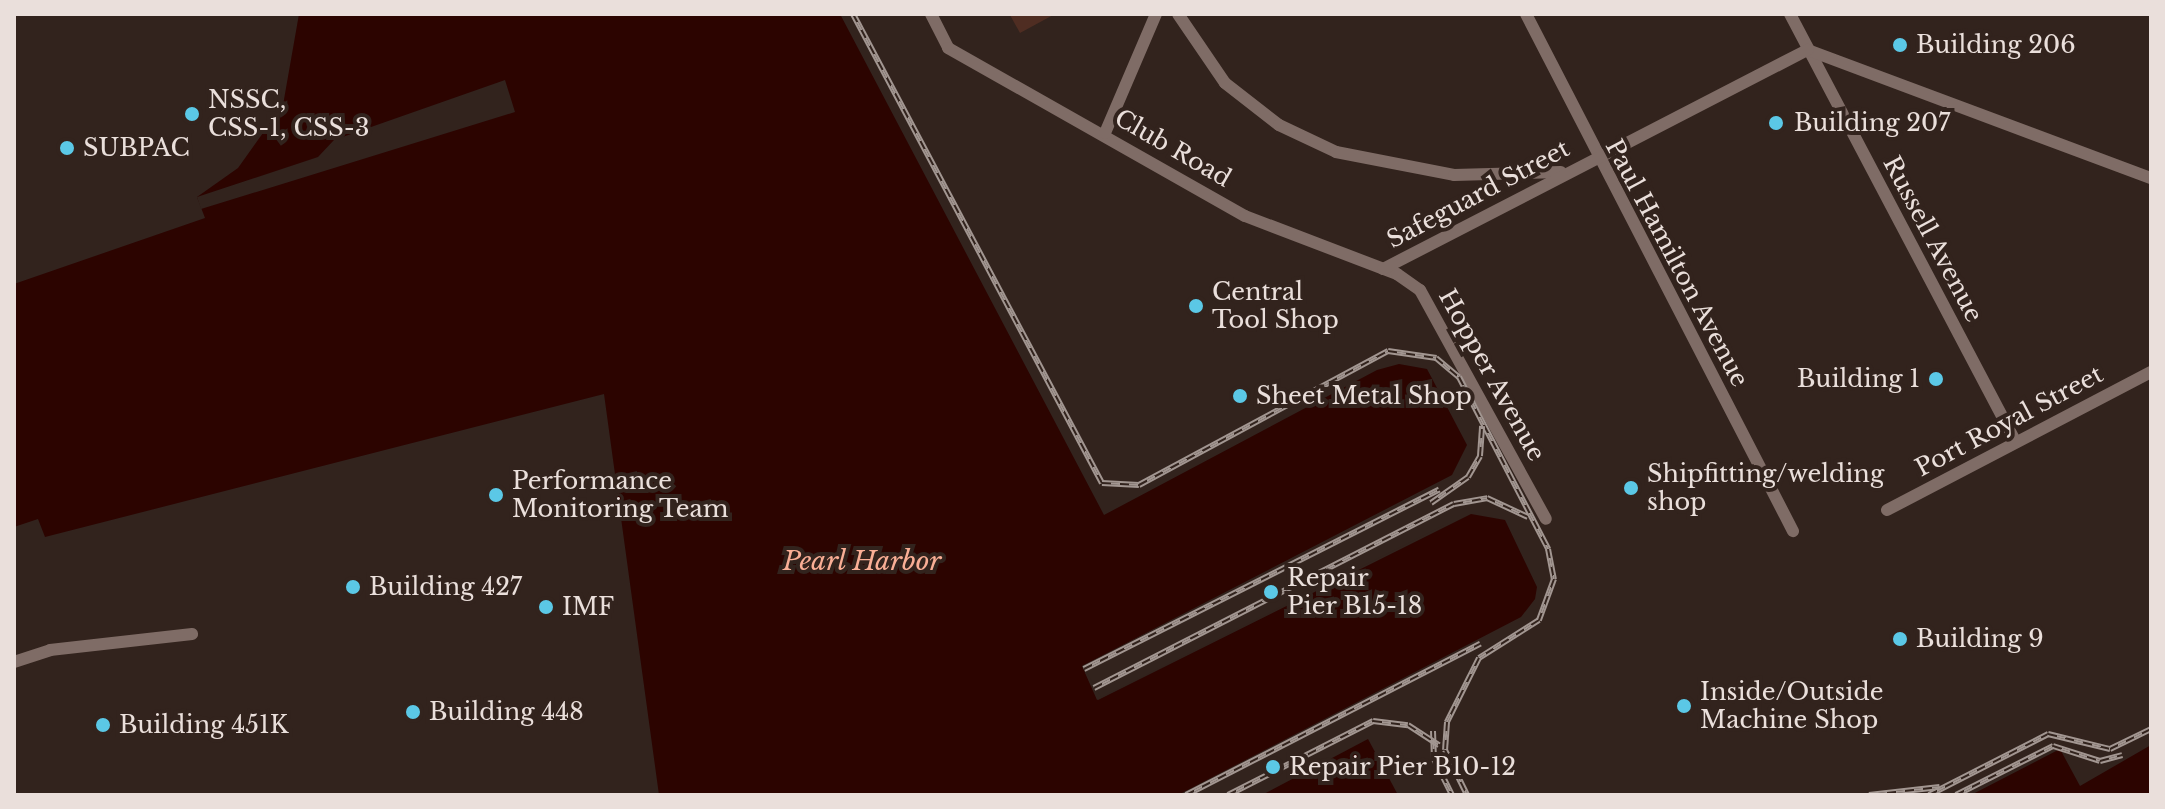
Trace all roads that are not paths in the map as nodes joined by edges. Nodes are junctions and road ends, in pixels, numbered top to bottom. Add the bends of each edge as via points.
1 (931, 14) edge
2 (1156, 14) edge
3 (1178, 14) edge
4 (1526, 14) edge
5 (1790, 14) edge
6 (1808, 50) junction
7 (1105, 133) junction
8 (1596, 157) junction
9 (1568, 171) junction
10 (2151, 178) edge
11 (1383, 269) junction
12 (2151, 372) edge
13 (2016, 442) junction
14 (1887, 510) dead end
15 (1546, 519) dead end
16 (1793, 531) dead end
17 (192, 634) dead end
18 (14, 662) edge

1 - 7 street, Club Road via 948,48
2 - 7 street
3 - 9 street via 1225,83 1279,125 1336,152 1454,175
4 - 8 street, Paul Hamilton Avenue
5 - 6 street, Russell Avenue
6 - 8 street, Safeguard Street
6 - 10 street
6 - 13 street, Russell Avenue
7 - 11 street, Club Road via 1245,216
8 - 9 street, Safeguard Street
8 - 16 street, Paul Hamilton Avenue
9 - 11 street, Safeguard Street
11 - 15 street, Hopper Avenue via 1430,301
12 - 13 street, Port Royal Street
13 - 14 street, Port Royal Street
17 - 18 street via 50,650

